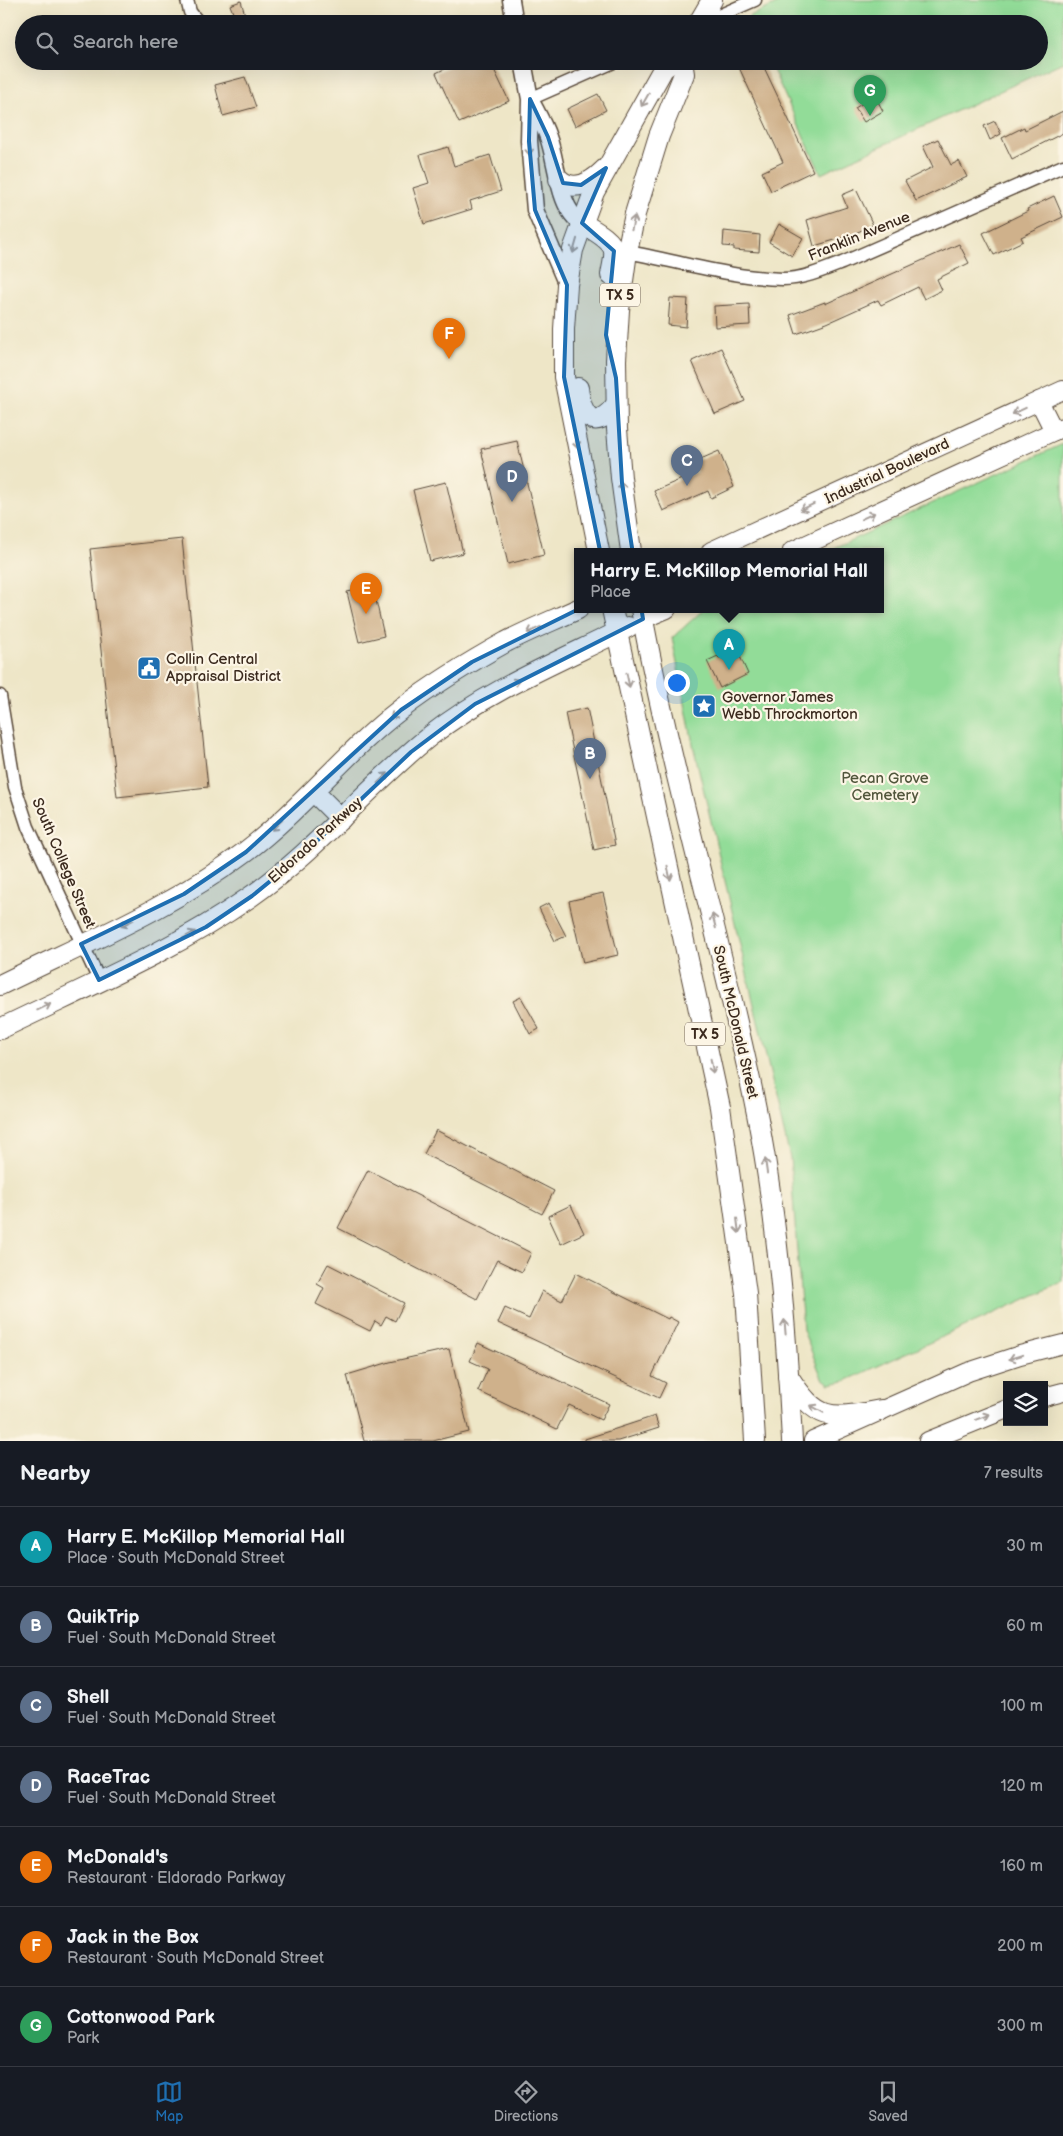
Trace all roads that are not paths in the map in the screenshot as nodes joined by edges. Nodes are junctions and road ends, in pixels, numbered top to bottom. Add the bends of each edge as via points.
1 (187, 0) edge
2 (511, 0) edge
3 (712, 0) edge
4 (755, 0) edge
5 (192, 15) edge
6 (514, 15) edge
7 (704, 15) edge
8 (720, 15) edge
9 (525, 70) edge
10 (596, 70) edge
11 (662, 70) edge
12 (683, 70) edge
13 (530, 99) junction
14 (1063, 166) edge
15 (606, 168) junction
16 (559, 180) junction
17 (582, 223) junction
18 (627, 252) junction
19 (567, 285) junction
20 (564, 329) junction
21 (616, 378) junction
22 (1063, 390) edge
23 (1039, 401) junction
24 (616, 405) junction
25 (1059, 429) edge
26 (598, 548) edge
27 (631, 548) edge
28 (718, 548) edge
29 (799, 548) edge
30 (574, 611) edge
31 (613, 613) edge
32 (642, 614) edge
33 (618, 632) junction
34 (0, 696) edge
35 (669, 742) junction
36 (644, 753) junction
37 (313, 791) junction
38 (341, 819) junction
39 (693, 839) junction
40 (664, 847) junction
41 (81, 944) junction
42 (99, 980) junction
43 (0, 985) edge
44 (0, 1029) edge
45 (1063, 1344) edge
46 (788, 1376) junction
47 (1063, 1392) edge
48 (1048, 1396) edge
49 (881, 1410) junction
50 (1003, 1411) edge
51 (756, 1441) edge
52 (792, 1441) edge
53 (812, 1441) edge
54 (928, 1441) edge

1 - 5 street
2 - 6 street
3 - 7 main road
4 - 8 street
9 - 13 street
10 - 13 street
11 -> 15 main road
18 -> 12 main road, TX 5 via 650,160
13 - 16 street via 548,137
13 -> 19 street via 529,140 536,210
14 - 18 street, Franklin Avenue via 812,274 784,279 750,275
15 - 16 main road via 592,181 581,185 565,184
15 - 17 main road
16 - 17 street via 569,210
17 -> 19 main road
17 - 21 main road via 604,238 614,251 606,320
18 - 21 main road, TX 5 via 619,310
19 - 20 main road
20 - 24 main road via 573,349 579,404 584,413 598,418 607,415
20 -> 26 main road via 564,377
21 - 24 main road, TX 5
22 - 23 main road, Industrial Boulevard
23 - 25 main road
23 -> 28 main road, Industrial Boulevard
27 -> 24 main road, TX 5 via 619,461
29 -> 25 main road
30 -> 37 main road via 508,641 439,682 366,739
31 - 33 main road, TX 5
32 - 33 main road, Eldorado Parkway
32 - 35 main road, South McDonald Street / TX 5
33 -> 36 main road, TX 5
38 -> 33 main road, Eldorado Parkway via 411,752 469,709 532,672
34 - 41 street, South College Street via 22,810
35 - 36 main road
35 - 39 main road, South McDonald Street / TX 5
36 - 40 main road, TX 5
37 - 38 main road
37 -> 41 main road via 264,837 202,882 162,906
42 -> 38 main road, Eldorado Parkway via 178,942 230,911 301,856
39 - 40 main road
46 -> 39 main road, South McDonald Street / TX 5 via 763,1147
40 -> 51 main road, TX 5 via 711,1060 731,1176 746,1293
41 - 42 street, South College Street
41 - 43 main road
44 -> 42 main road, Eldorado Parkway
45 -> 49 main road via 968,1372
49 -> 46 main road via 840,1417 829,1415 808,1403
46 - 52 main road, South McDonald Street / TX 5
47 - 48 main road
49 - 53 main road
54 -> 50 main road

